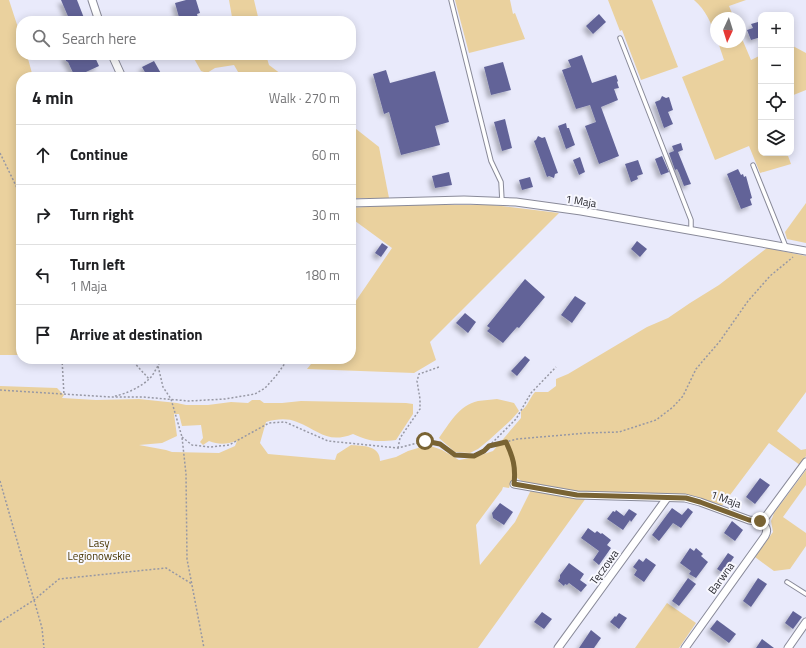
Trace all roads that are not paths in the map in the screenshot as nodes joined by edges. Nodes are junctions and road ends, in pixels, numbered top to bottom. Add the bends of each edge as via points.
1 (92, 0) edge
2 (451, 0) edge
3 (97, 16) edge
4 (620, 38) dead end
5 (114, 60) edge
6 (120, 72) edge
7 (753, 165) dead end
8 (502, 201) junction
9 (356, 203) edge
10 (691, 231) junction
11 (786, 247) junction
12 (803, 251) edge
13 (806, 462) edge
14 (514, 484) road end
15 (667, 498) junction
16 (760, 521) junction
17 (787, 582) dead end
18 (806, 594) edge
19 (806, 622) edge
20 (558, 648) edge
21 (685, 648) edge
22 (788, 648) edge

1 - 3 street
2 - 8 lane via 491,161 501,182
4 - 10 lane via 692,220
5 - 6 street
7 - 11 lane
8 - 9 street, 1 Maja
8 - 10 street, 1 Maja via 581,211
10 - 11 street, 1 Maja
11 - 12 street, 1 Maja
13 - 16 street
14 - 15 street, 1 Maja via 577,495
15 - 16 street, 1 Maja via 686,498 749,520
15 - 20 street, Tęczowa
16 - 21 street, Barwna via 766,527 767,533
17 - 18 lane
19 - 22 street

